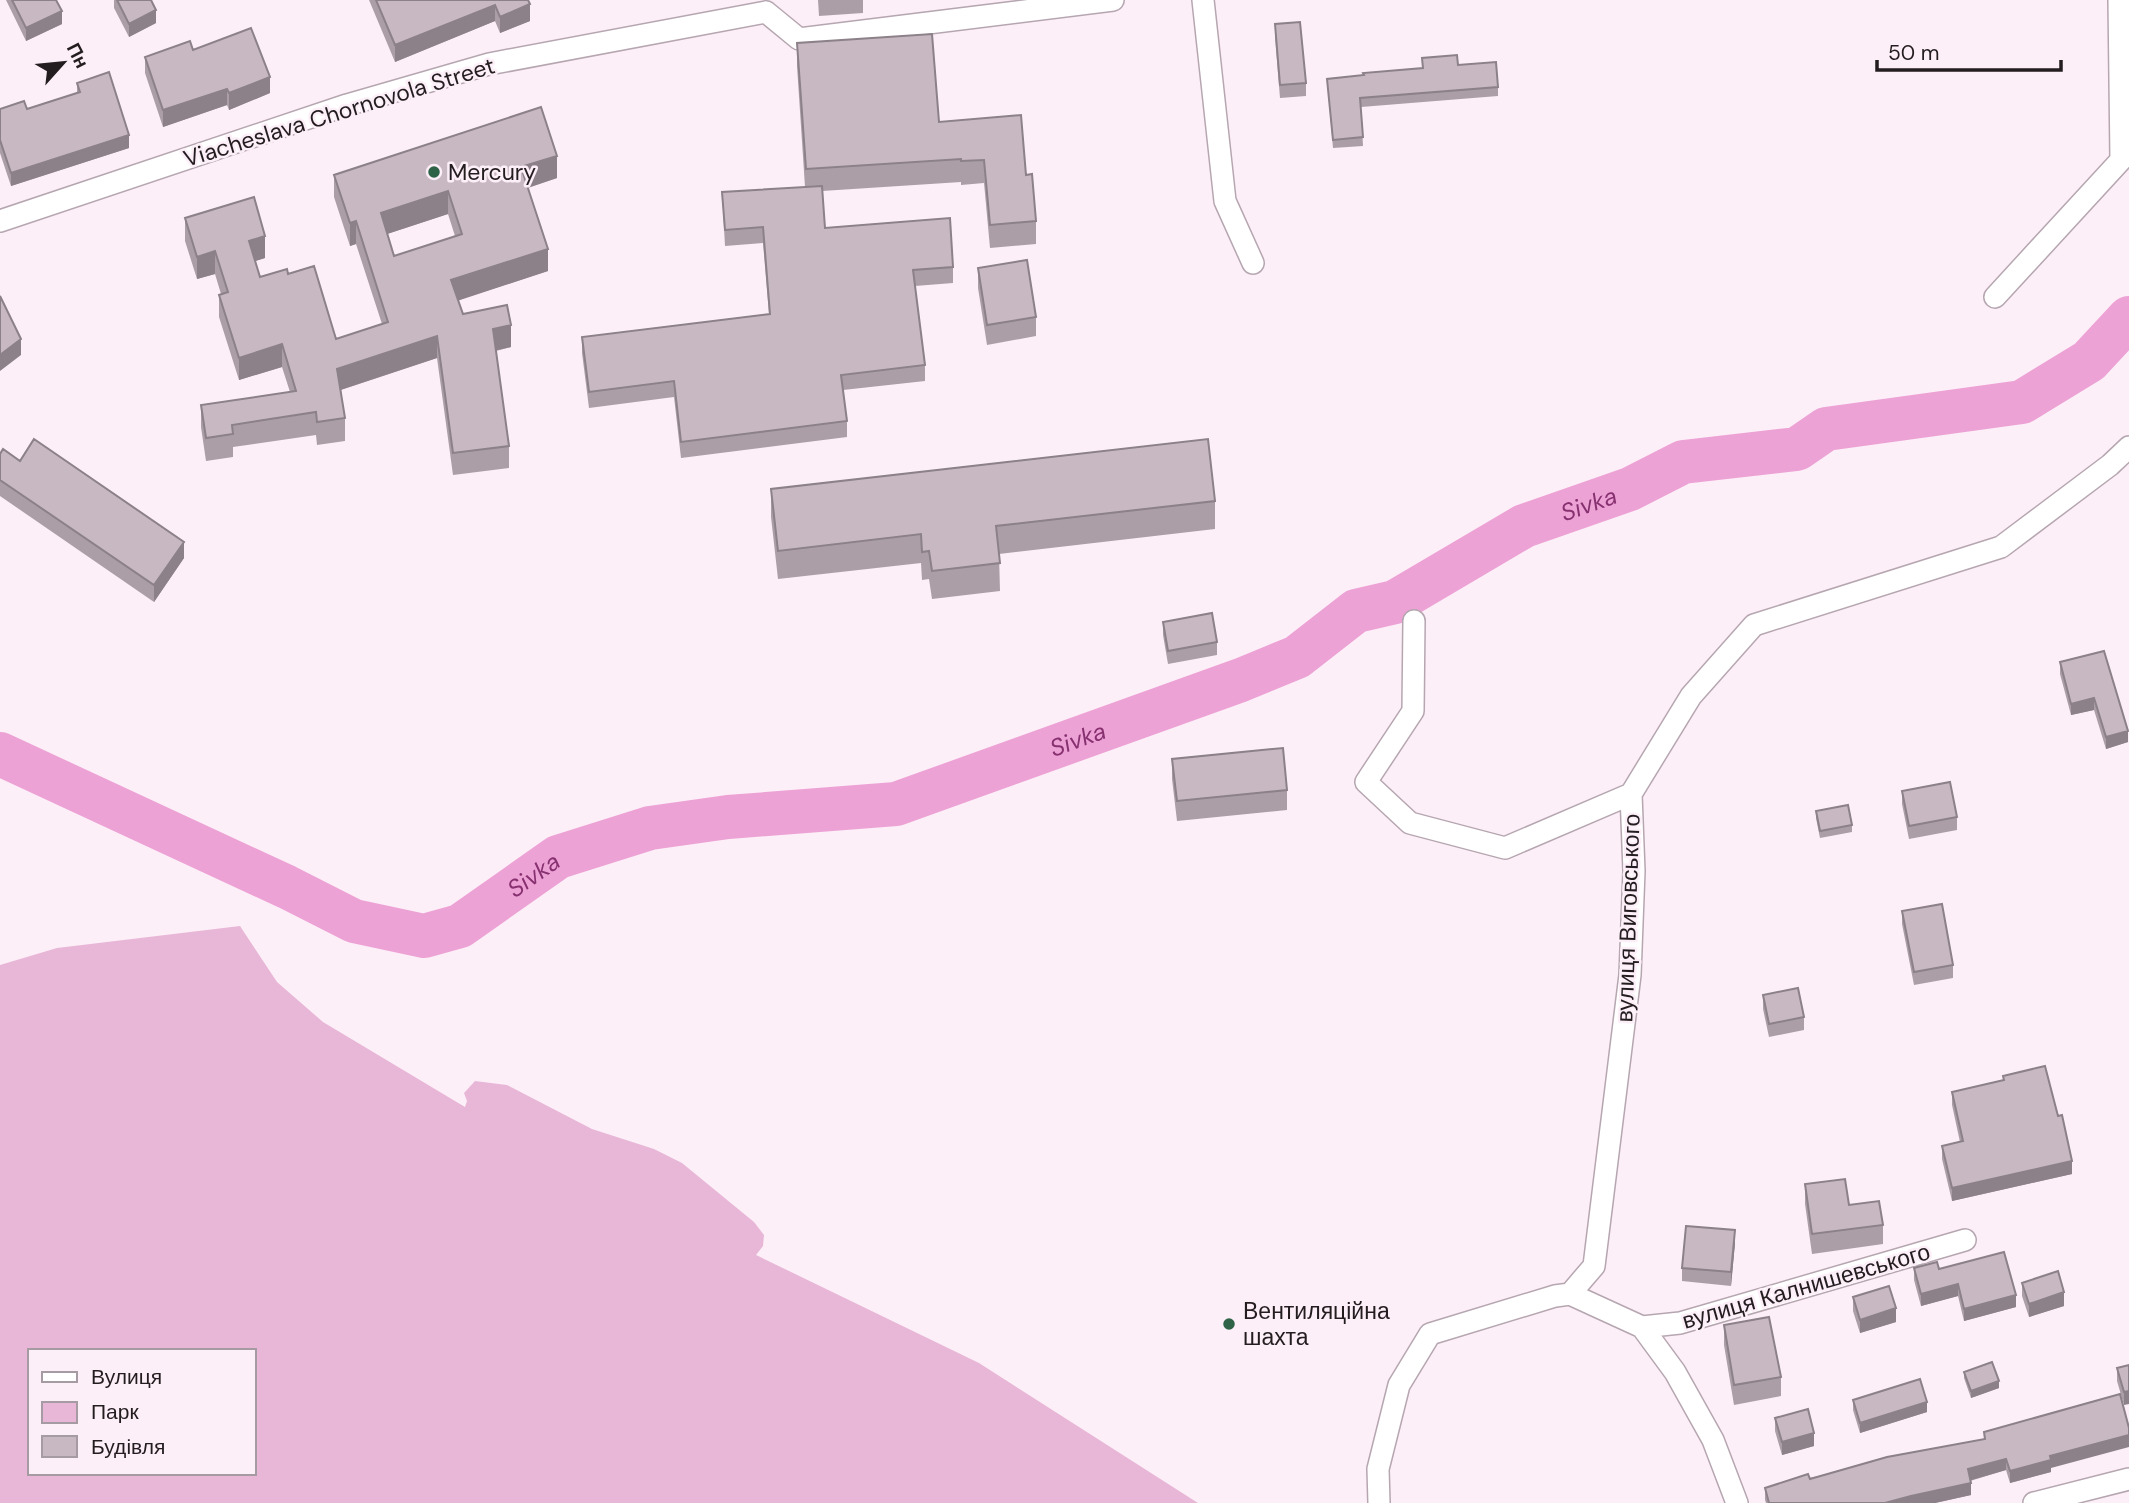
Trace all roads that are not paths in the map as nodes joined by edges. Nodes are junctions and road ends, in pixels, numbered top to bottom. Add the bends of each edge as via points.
1 (1112, 0) edge
2 (1203, 0) edge
3 (2119, 0) edge
4 (767, 6) edge
5 (0, 221) edge
6 (1253, 263) dead end
7 (1995, 297) dead end
8 (2129, 447) edge
9 (1414, 621) dead end
10 (1632, 794) junction
11 (1965, 1240) dead end
12 (1570, 1294) junction
13 (1642, 1327) junction
14 (2129, 1479) edge
15 (1379, 1503) edge
16 (1737, 1503) edge
17 (2034, 1503) edge

1 - 4 street via 799,39
2 - 6 street via 1225,201
3 - 7 street via 2121,160
4 - 5 street, Viacheslava Chornovola Street via 489,64 347,105
8 - 10 street, вулиця Виговського via 2001,547 1754,625 1691,696
9 - 10 street via 1413,711 1366,782 1409,823 1504,848
10 - 12 street, вулиця Виговського via 1630,975 1613,1118 1594,1266
11 - 13 street, вулиця Калнишевського via 1680,1324
12 - 13 street, вулиця Калнишевського
12 - 15 street via 1430,1334 1399,1385 1378,1469
13 - 16 street via 1675,1372 1713,1440
14 - 17 street

